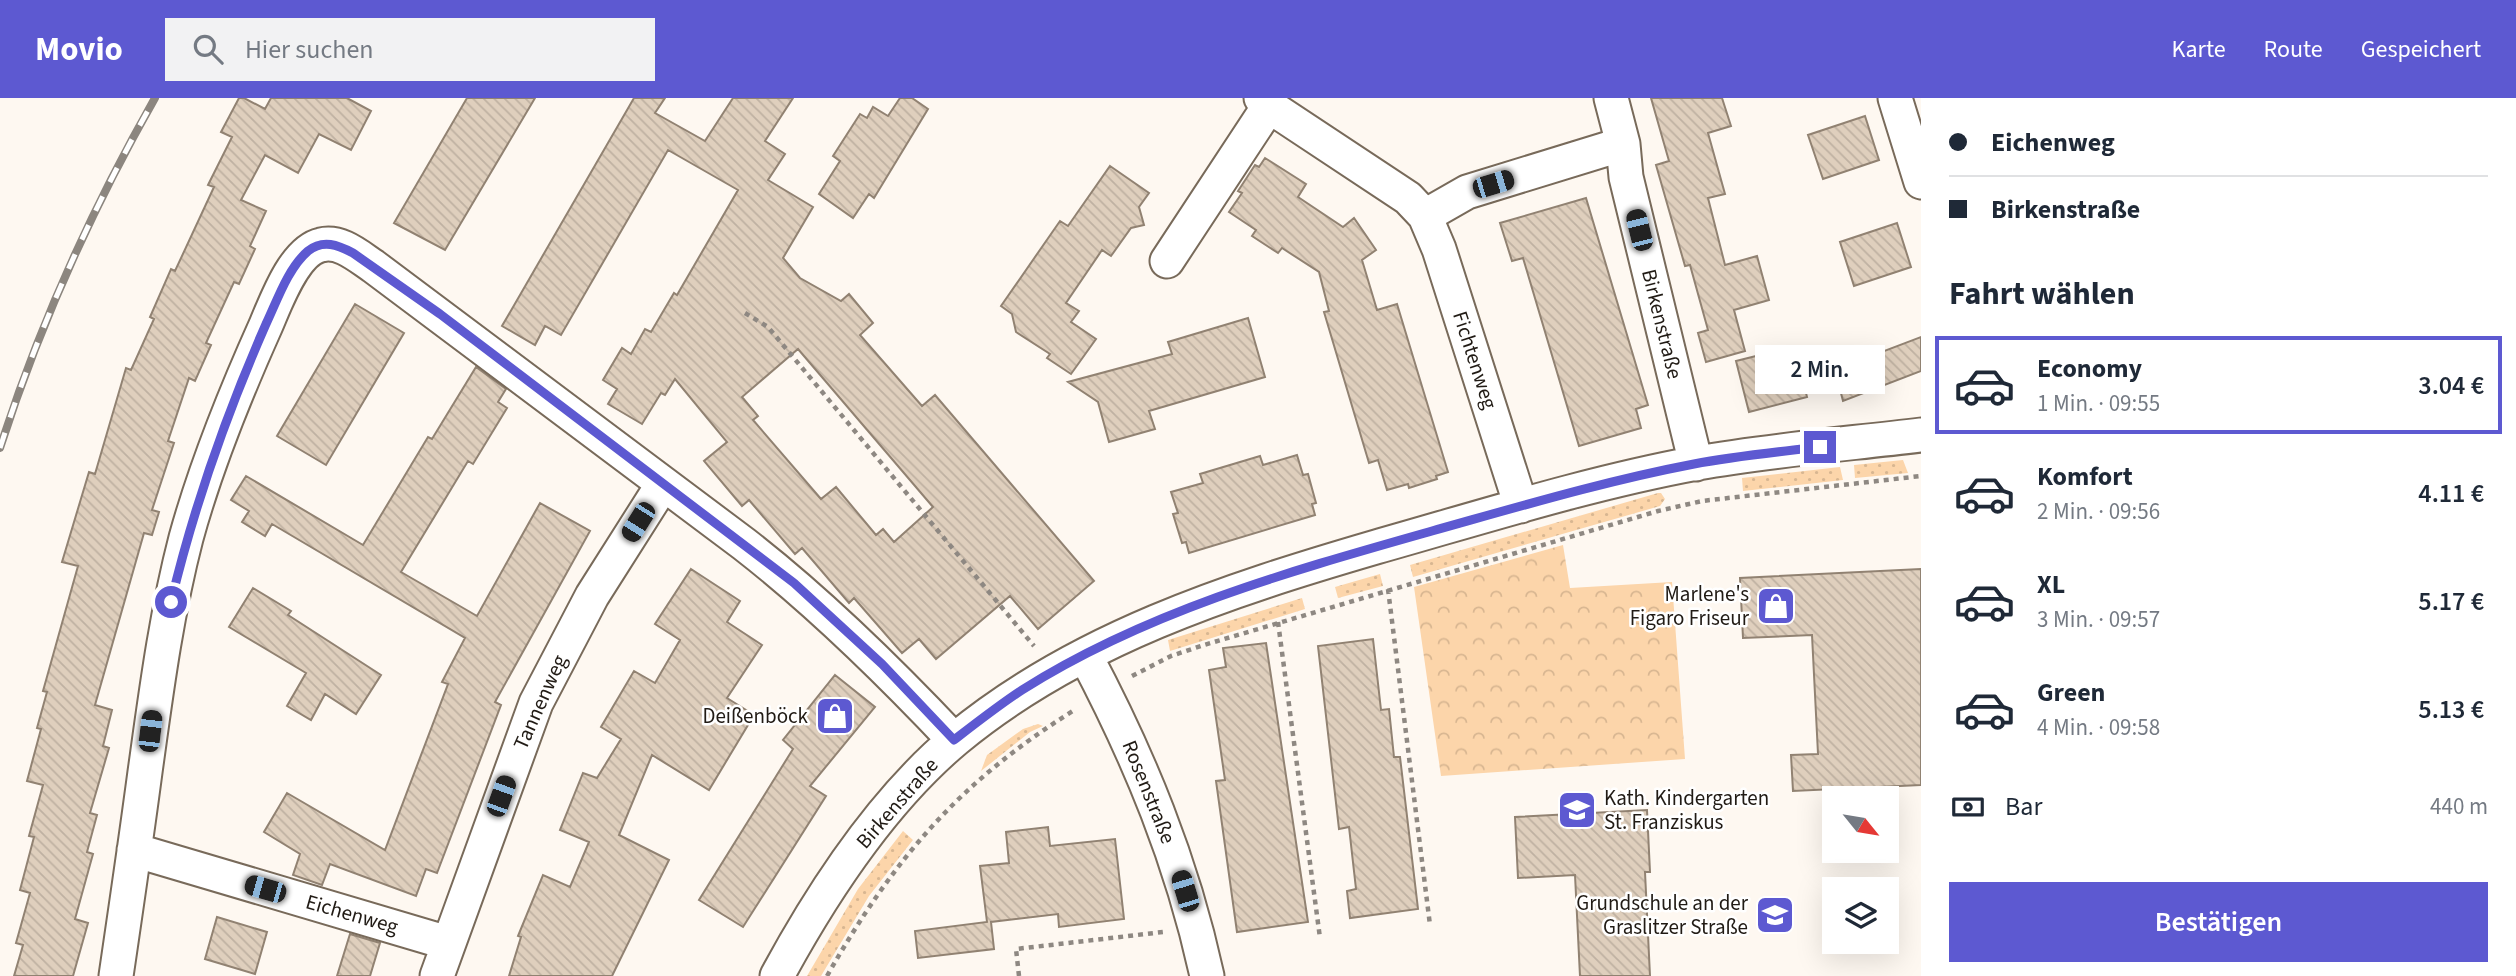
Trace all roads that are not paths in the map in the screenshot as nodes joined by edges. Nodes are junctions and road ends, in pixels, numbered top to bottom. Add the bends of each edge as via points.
1 (1611, 98) edge
2 (1895, 98) edge
3 (1265, 102) edge
4 (1623, 144) junction
5 (1921, 182) edge
6 (1425, 216) junction
7 (1167, 261) dead end
8 (1921, 435) edge
9 (1696, 464) junction
10 (663, 484) junction
11 (1521, 506) junction
12 (1085, 655) junction
13 (954, 740) junction
14 (134, 850) junction
15 (448, 943) junction
16 (116, 976) edge
17 (437, 976) edge
18 (778, 976) edge
19 (1207, 976) edge

1 - 4 street
2 - 5 street
3 - 6 street, Fichtenweg via 1408,198
3 - 7 street, Fichtenweg
4 - 6 street via 1467,192
4 - 9 street, Birkenstraße via 1626,177
6 - 11 street, Fichtenweg
8 - 9 street, Birkenstraße
9 - 11 street, Birkenstraße
10 - 13 street via 794,583 882,664
10 - 14 street via 373,265 338,245 309,250 281,293 235,396 187,537 164,635
10 - 15 street, Tannenweg via 593,596 536,703
11 - 12 street, Birkenstraße via 1212,598
12 - 13 street, Birkenstraße via 1023,690
12 - 19 street, Rosenstraße via 1125,733 1171,844
13 - 18 street, Birkenstraße via 846,863
14 - 15 street, Eichenweg
14 - 16 street
15 - 17 street, Tannenweg

